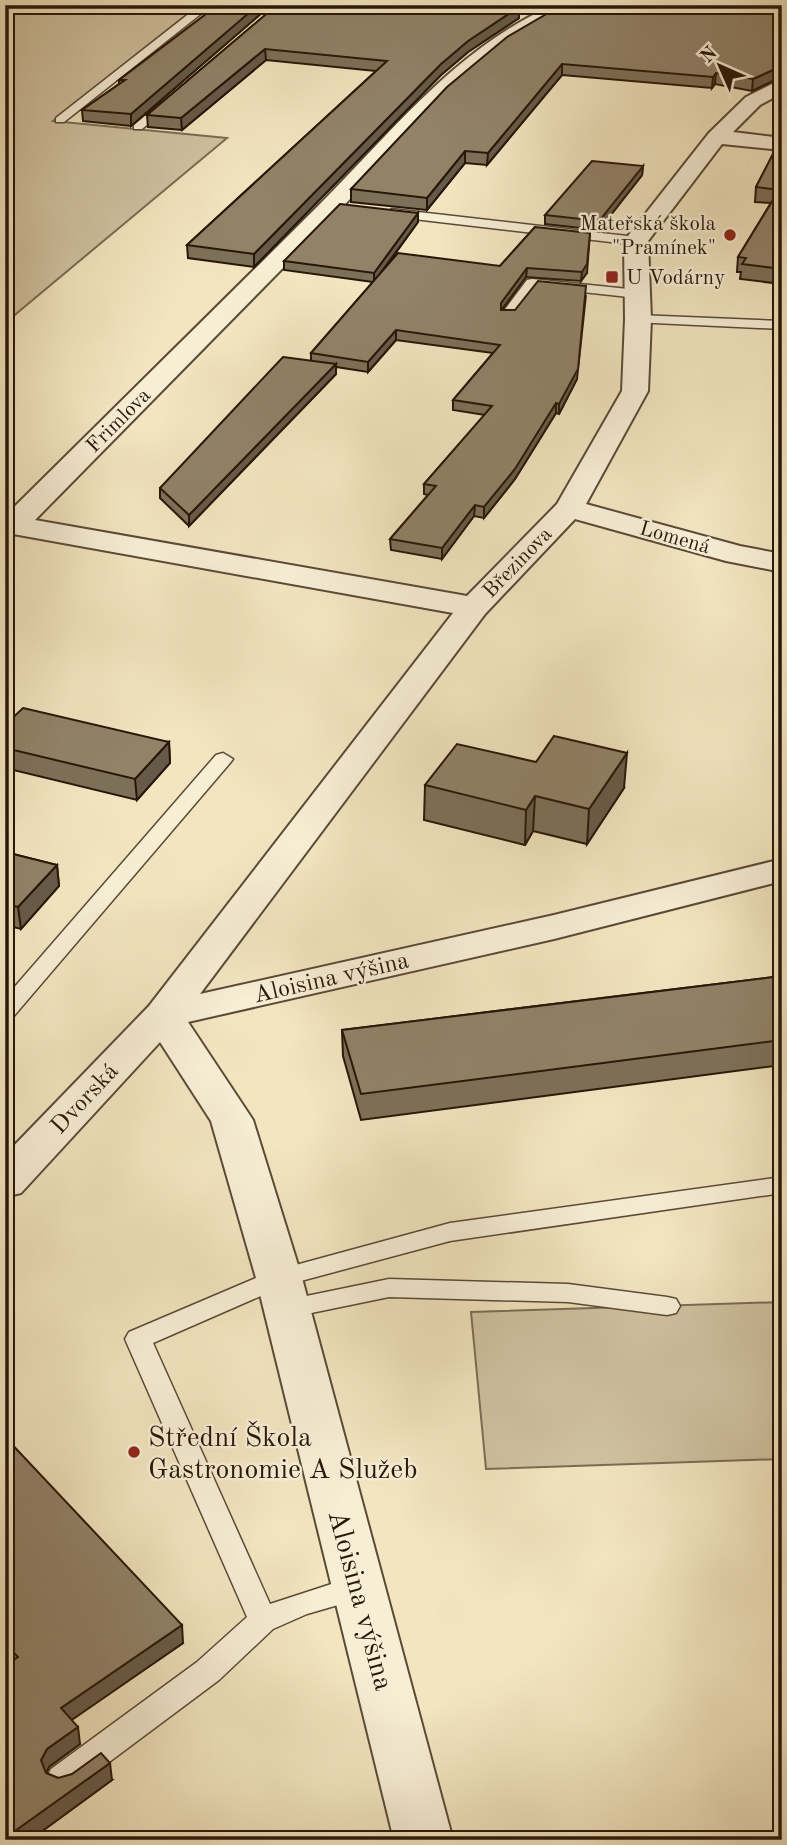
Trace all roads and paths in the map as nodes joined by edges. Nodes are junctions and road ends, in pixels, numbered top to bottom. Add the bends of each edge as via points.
1 (207, 5) edge
2 (560, 8) edge
3 (512, 10) edge
4 (782, 85) edge
5 (179, 92) edge
6 (60, 120) dead end
7 (138, 127) edge
8 (716, 137) junction
9 (782, 144) edge
10 (373, 211) edge
11 (636, 241) junction
12 (638, 306) junction
13 (508, 315) edge
14 (782, 325) edge
15 (569, 508) junction
16 (782, 563) edge
17 (474, 607) junction
18 (223, 759) dead end
19 (782, 870) edge
20 (5, 1012) edge
21 (163, 1015) junction
22 (5, 1182) edge
23 (782, 1185) edge
24 (283, 1294) junction
25 (667, 1306) dead end
26 (359, 1587) junction
27 (263, 1620) junction
28 (62, 1779) edge
29 (424, 1840) edge

1 - 6 lane
2 - 3 street
2 - 17 street, Frimlova via 523,25 448,80 338,207 13,525
4 - 8 street via 752,101
5 - 7 lane
8 - 9 street
8 - 11 street
10 - 11 lane
11 - 12 street, Březinova
12 - 13 lane via 531,284
12 - 14 lane
12 - 15 street, Březinova via 635,391
15 - 16 street, Lomená via 737,555
15 - 17 street, Březinova
17 - 21 street, Březinova
18 - 20 lane
19 - 21 street, Aloisina výšina
21 - 22 street, Dvorská
21 - 24 street, Aloisina výšina via 233,1120
23 - 24 lane via 450,1232
24 - 25 lane via 390,1287 568,1293
24 - 26 street, Aloisina výšina
24 - 27 lane via 138,1339
26 - 27 lane
26 - 29 street, Aloisina výšina
27 - 28 lane via 208,1671

